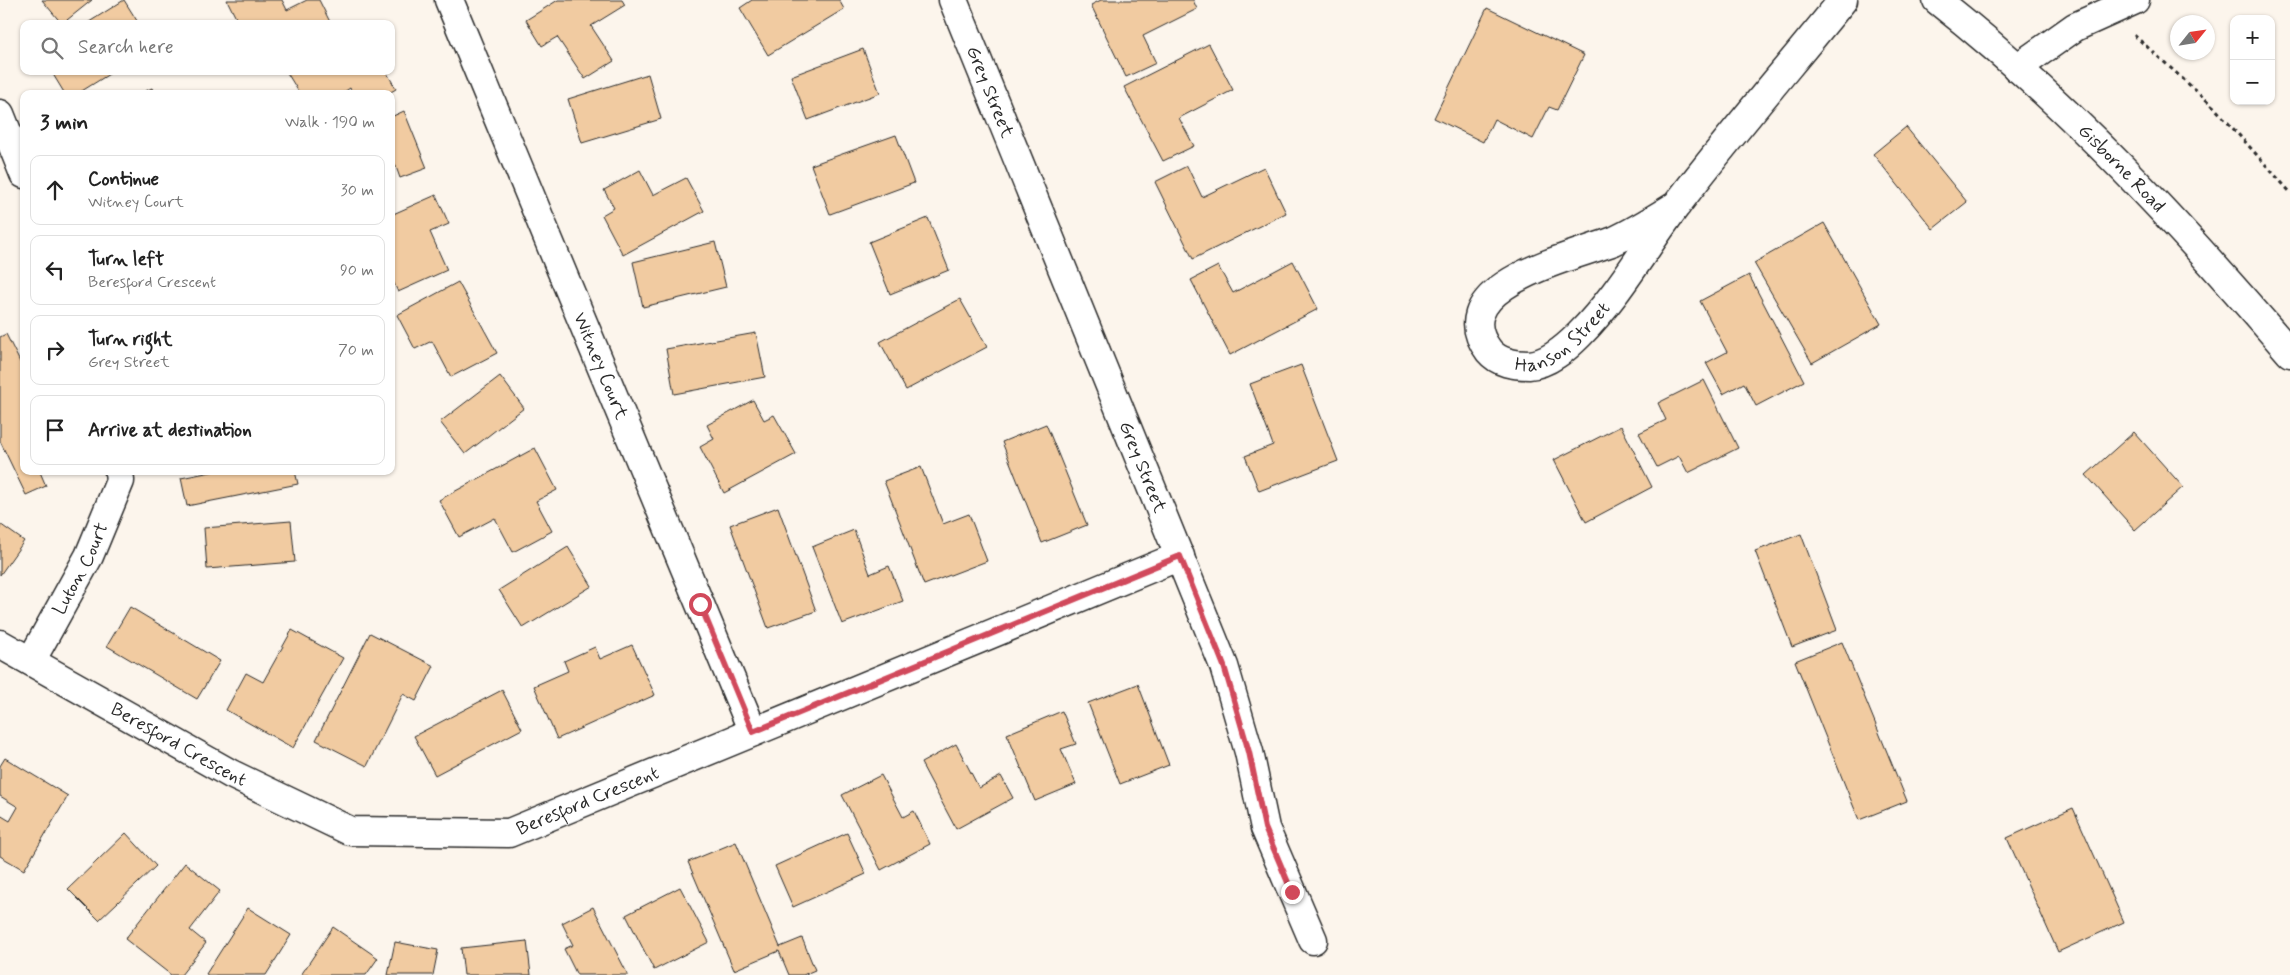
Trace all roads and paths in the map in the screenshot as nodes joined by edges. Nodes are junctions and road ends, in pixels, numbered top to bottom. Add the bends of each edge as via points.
1 (449, 0) edge
2 (953, 0) edge
3 (1843, 0) edge
4 (1937, 0) edge
5 (2135, 0) edge
6 (2108, 12) junction
7 (2017, 68) junction
8 (0, 114) edge
9 (20, 164) edge
10 (2290, 192) edge
11 (1677, 205) junction
12 (2290, 353) edge
13 (119, 475) edge
14 (1180, 556) junction
15 (0, 644) edge
16 (30, 661) junction
17 (753, 732) junction
18 (1312, 940) dead end

1 - 17 street, Witney Court
2 - 14 street, Grey Street
3 - 11 street, Hanson Street
4 - 7 street, Gisborne Road
5 - 6 street
6 - 7 street via 2075,27
6 - 10 path via 2212,106
7 - 12 street, Gisborne Road via 2200,250
8 - 9 street
11 - 11 street, Hanson Street via 1607,302 1580,334 1558,353 1536,364 1513,365 1493,356 1480,339 1478,320 1488,299 1508,282 1533,269 1616,240
13 - 16 street, Luton Court via 89,556
14 - 17 street, Beresford Crescent
14 - 18 street, Grey Street via 1224,666 1249,752 1265,828
15 - 16 street, Beresford Crescent
16 - 17 street, Beresford Crescent via 231,774 350,830 509,833

